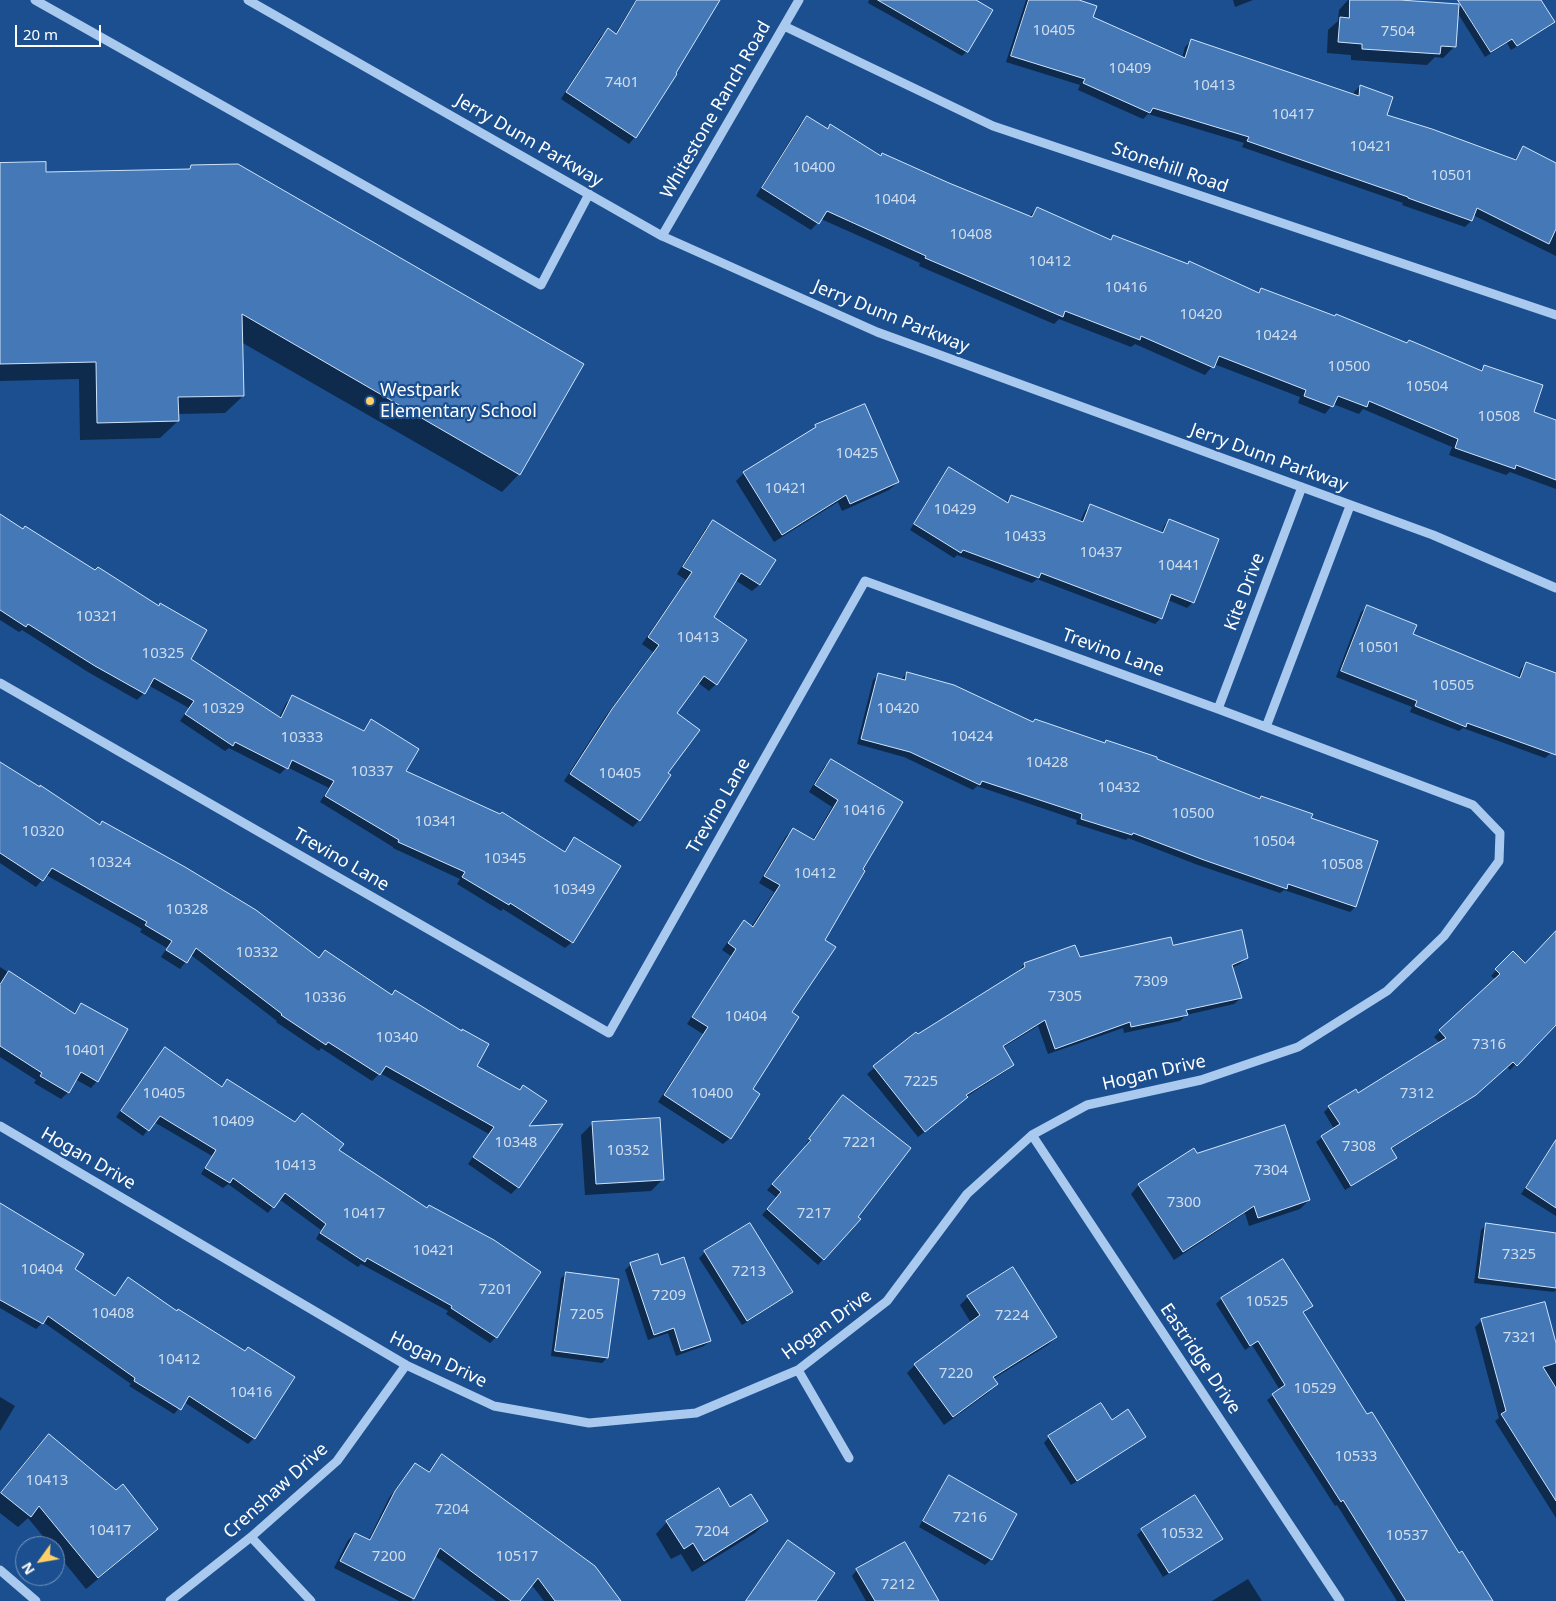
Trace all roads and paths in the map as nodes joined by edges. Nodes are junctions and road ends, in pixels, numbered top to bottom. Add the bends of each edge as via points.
1 (35, 0) edge
2 (248, 0) edge
3 (799, 0) edge
4 (784, 26) junction
5 (589, 194) junction
6 (662, 236) junction
7 (1556, 315) edge
8 (1302, 487) junction
9 (1350, 506) junction
10 (1556, 588) edge
11 (0, 683) edge
12 (1218, 709) junction
13 (1266, 727) junction
14 (1500, 833) joint
15 (0, 1126) edge
16 (1032, 1135) junction
17 (406, 1365) junction
18 (798, 1370) junction
19 (849, 1458) dead end
20 (251, 1537) junction
21 (0, 1570) edge
22 (36, 1601) edge
23 (170, 1601) edge
24 (311, 1601) edge
25 (1340, 1601) edge

1 - 5 street via 541,284
2 - 5 street, Jerry Dunn Parkway
3 - 4 street, Whitestone Ranch Road
4 - 6 street, Whitestone Ranch Road
4 - 7 street, Stonehill Road via 993,126
5 - 6 street, Jerry Dunn Parkway
6 - 8 street, Jerry Dunn Parkway via 877,332
8 - 9 street, Jerry Dunn Parkway
8 - 12 street, Kite Drive
9 - 10 street, Jerry Dunn Parkway via 1433,535
9 - 13 street
11 - 12 street, Trevino Lane via 609,1033 865,581
12 - 13 street, Trevino Lane
13 - 14 street, Trevino Lane via 1473,805
14 - 16 street, Hogan Drive via 1499,861 1444,936 1387,991 1298,1047 1201,1080 1088,1105
15 - 17 street, Hogan Drive
16 - 18 street, Hogan Drive via 967,1194 887,1301
16 - 25 street, Eastridge Drive
17 - 18 street, Hogan Drive via 494,1406 590,1423 696,1413
17 - 20 street, Crenshaw Drive via 337,1461
18 - 19 street
20 - 23 street, Crenshaw Drive
20 - 24 street
21 - 22 street

